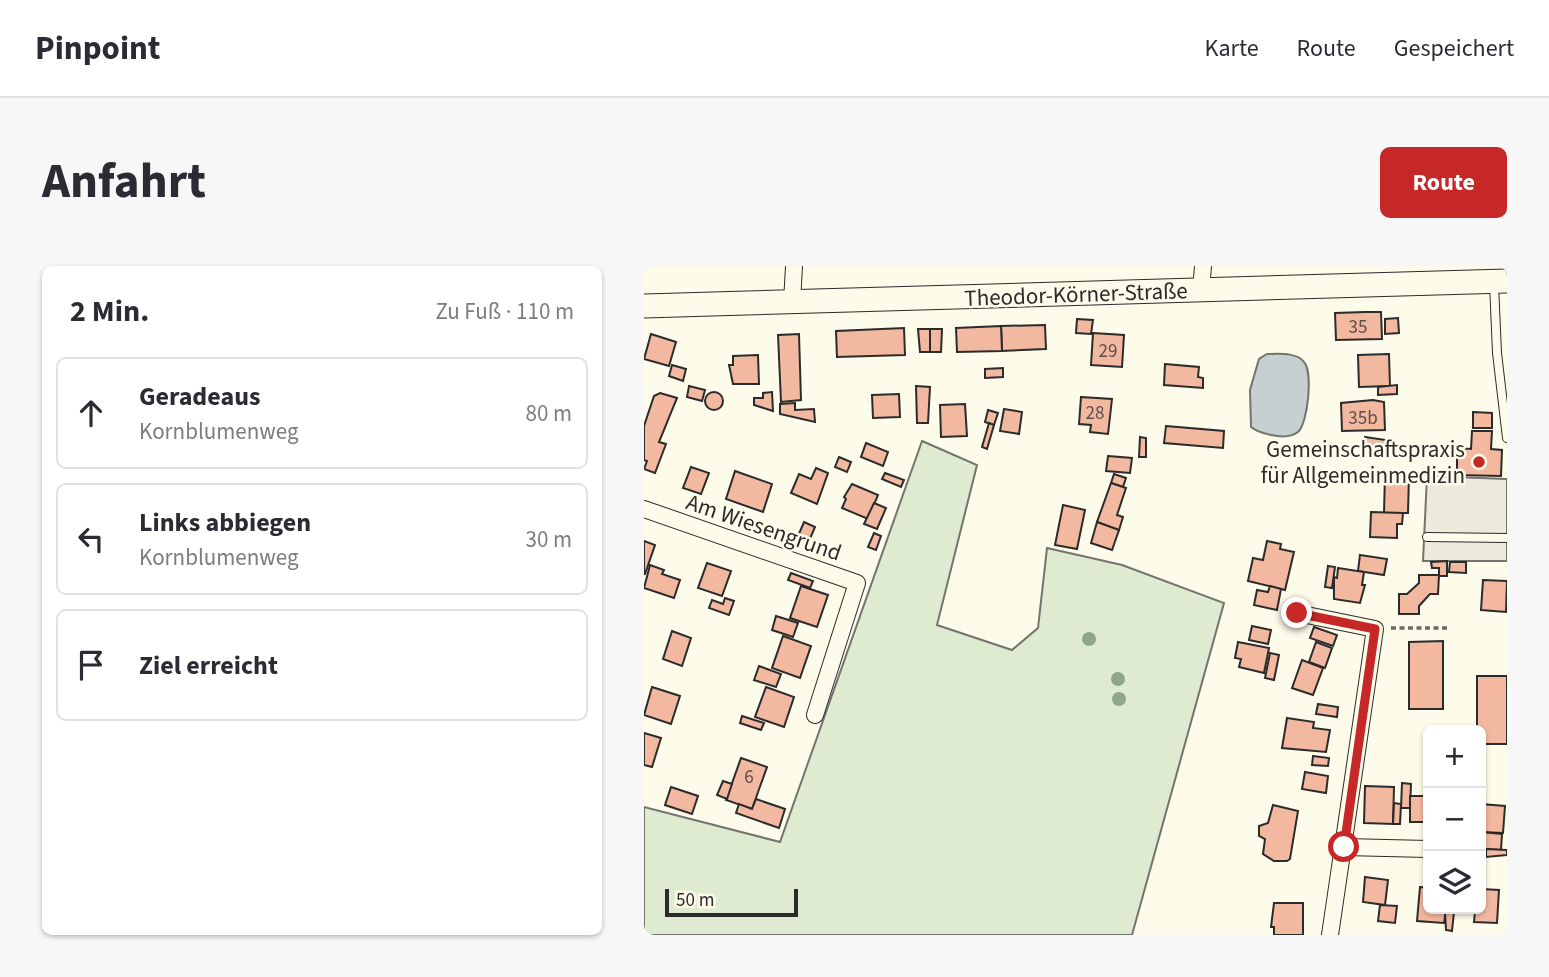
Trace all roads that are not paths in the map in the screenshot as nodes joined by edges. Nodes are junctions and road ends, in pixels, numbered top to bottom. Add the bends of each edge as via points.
1 (794, 266) edge
2 (1203, 266) edge
3 (1501, 281) edge
4 (1201, 290) junction
5 (792, 303) junction
6 (644, 306) edge
7 (1507, 438) edge
8 (644, 509) edge
9 (1427, 537) dead end
10 (1507, 538) edge
11 (1297, 613) dead end
12 (815, 715) dead end
13 (1344, 847) junction
14 (1423, 849) edge
15 (1330, 935) edge

1 - 5 street
2 - 4 street
3 - 4 street, Theodor-Körner-Straße
3 - 7 lane via 1497,354
4 - 5 street, Theodor-Körner-Straße
5 - 6 street, Theodor-Körner-Straße
8 - 12 street, Am Wiesengrund via 857,583
9 - 10 lane
11 - 13 street via 1375,629
13 - 14 street
13 - 15 street

